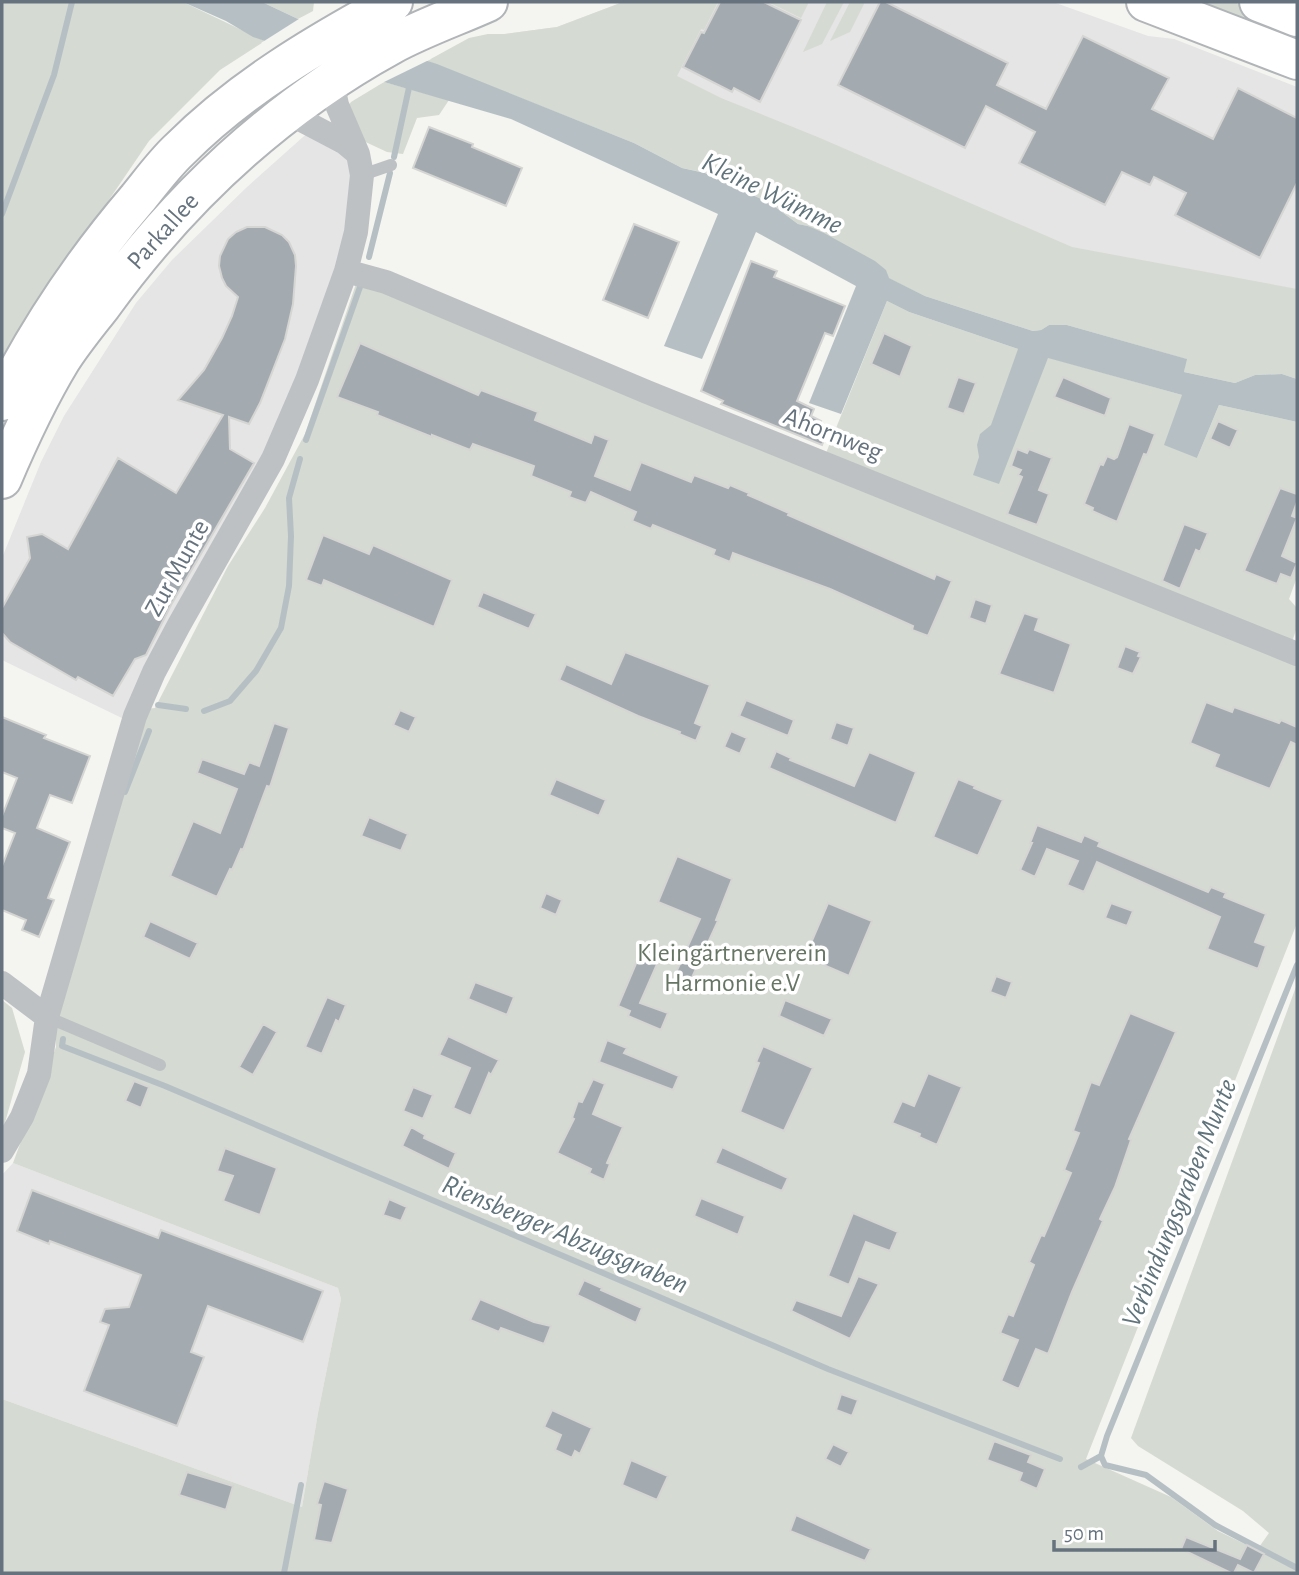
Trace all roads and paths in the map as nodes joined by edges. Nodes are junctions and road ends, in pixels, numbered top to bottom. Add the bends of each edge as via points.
1 (393, 2) edge
2 (488, 2) edge
3 (1146, 2) edge
4 (1259, 2) edge
5 (350, 17) edge
6 (1297, 17) edge
7 (393, 44) junction
8 (1297, 60) edge
9 (332, 81) junction
10 (288, 113) junction
11 (360, 164) junction
12 (391, 165) dead end
13 (346, 271) junction
14 (2, 401) edge
15 (2, 479) edge
16 (1297, 654) edge
17 (2, 984) edge
18 (47, 1017) junction
19 (160, 1065) dead end
20 (2, 1151) edge

1 - 5 main road, Parkallee
2 - 7 main road, Parkallee
3 - 8 main road
4 - 6 main road
5 - 7 street
5 - 14 main road, Parkallee via 178,150 62,295
7 - 9 main road, Parkallee
9 - 10 main road, Parkallee
9 - 11 street, Zur Munte
10 - 11 street via 345,143
10 - 15 main road, Parkallee via 188,200 134,260 61,359
11 - 12 lane
11 - 13 street, Zur Munte via 356,232
13 - 16 street, Ahornweg via 386,282
13 - 18 street, Zur Munte via 273,460 179,625 135,716
17 - 18 street
18 - 19 lane
18 - 20 street, Zur Munte via 39,1074

